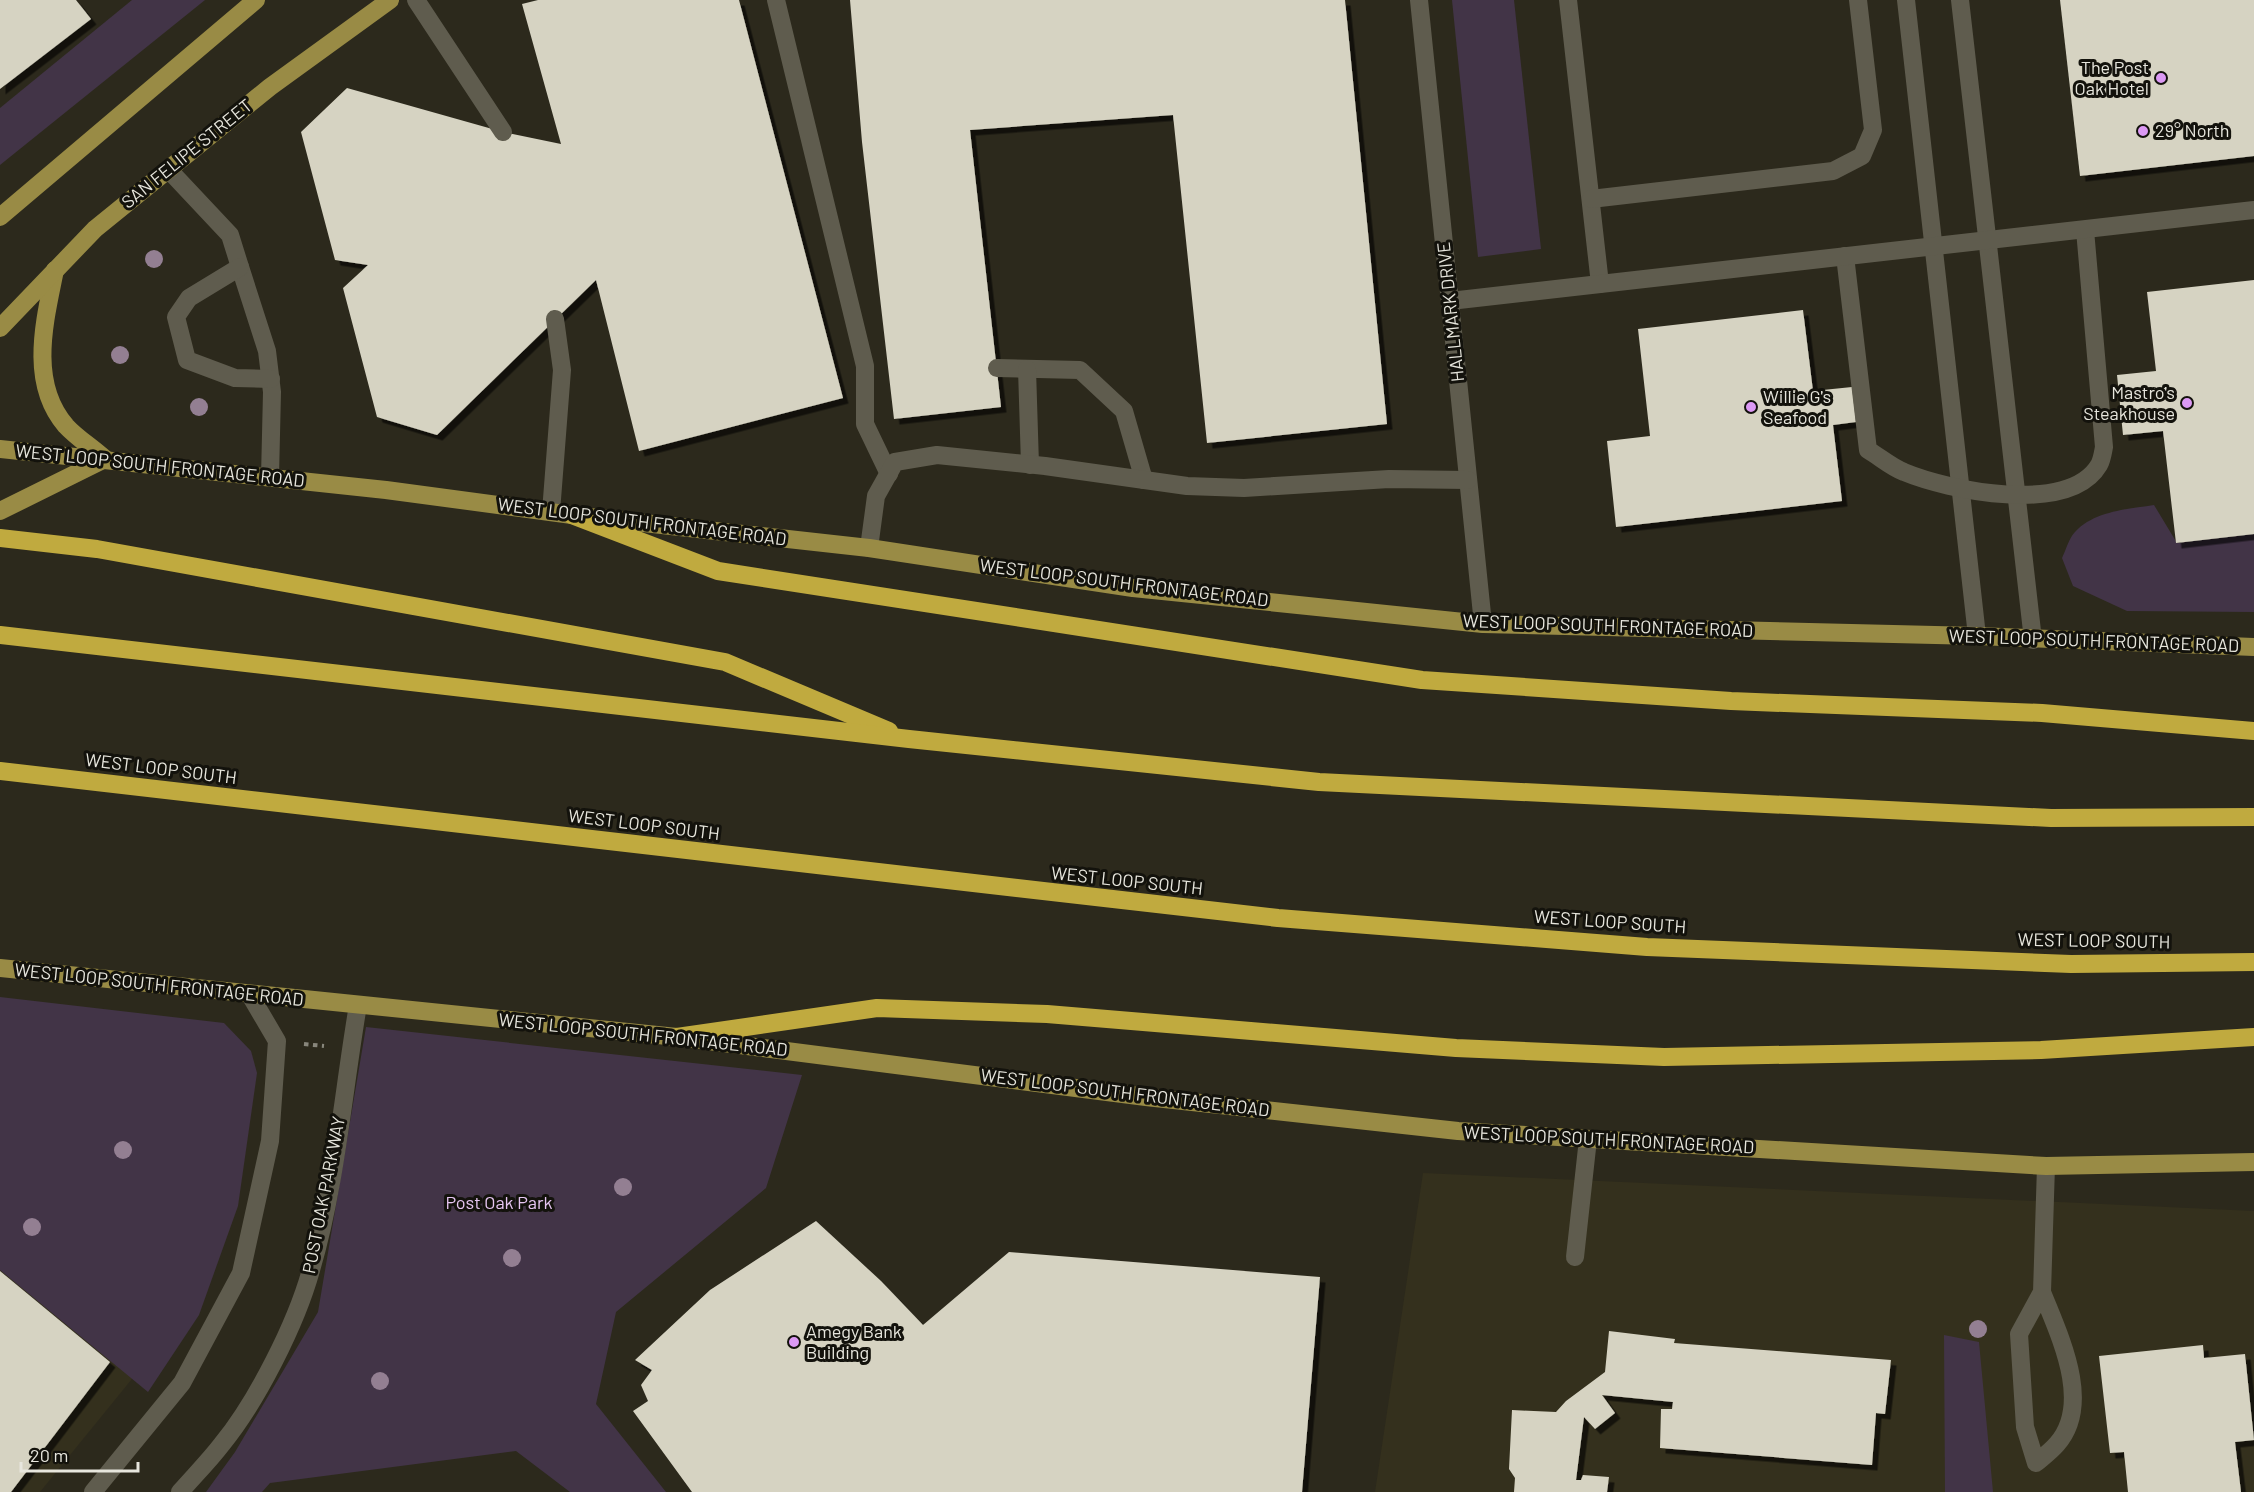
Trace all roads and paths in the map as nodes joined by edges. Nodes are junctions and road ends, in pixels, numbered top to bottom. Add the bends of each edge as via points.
1 (256, 0) edge
2 (390, 0) edge
3 (416, 0) edge
4 (776, 0) edge
5 (1419, 0) edge
6 (1568, 0) edge
7 (1858, 0) edge
8 (1906, 0) edge
9 (1960, 0) edge
10 (503, 132) dead end
11 (168, 169) junction
12 (1591, 199) junction
13 (2254, 210) edge
14 (0, 217) edge
15 (2085, 230) junction
16 (1987, 241) junction
17 (1934, 246) junction
18 (1845, 256) junction
19 (240, 267) junction
20 (55, 270) junction
21 (1600, 284) junction
22 (1450, 301) junction
23 (555, 319) dead end
24 (0, 328) edge
25 (997, 368) dead end
26 (1027, 369) junction
27 (271, 379) junction
28 (0, 449) edge
29 (105, 459) junction
30 (1030, 465) junction
31 (889, 474) junction
32 (270, 477) junction
33 (1144, 480) junction
34 (1468, 480) junction
35 (1961, 490) junction
36 (2016, 496) junction
37 (0, 511) edge
38 (551, 512) junction
39 (572, 515) junction
40 (0, 538) edge
41 (869, 548) junction
42 (1483, 624) junction
43 (0, 634) edge
44 (1977, 636) junction
45 (2033, 640) junction
46 (2254, 647) edge
47 (2254, 731) edge
48 (909, 739) junction
49 (0, 771) edge
50 (2254, 817) edge
51 (2254, 962) edge
52 (0, 968) edge
53 (250, 995) junction
54 (358, 1005) junction
55 (677, 1037) junction
56 (2254, 1037) edge
57 (303, 1044) dead end
58 (327, 1046) dead end
59 (1588, 1139) junction
60 (2254, 1162) edge
61 (2046, 1166) junction
62 (1575, 1257) dead end
63 (2042, 1292) junction
64 (93, 1492) edge
65 (180, 1492) edge

1 - 14 main road
2 - 11 main road, SAN FELIPE STREET via 270,87
3 - 10 street
4 - 31 street via 865,366 865,424
5 - 22 street, HALLMARK DRIVE
6 - 12 street
7 - 12 street via 1873,130 1862,156 1833,171
8 - 17 street
9 - 16 street
11 - 19 street via 230,236
11 - 20 main road, SAN FELIPE STREET via 94,229
12 - 21 street
13 - 15 street
15 - 16 street
15 - 36 street via 2104,447 2099,465 2069,487
16 - 17 street
16 - 36 street
17 - 18 street
17 - 35 street
18 - 21 street
18 - 35 street via 1868,450 1902,471
19 - 27 street via 267,351
19 - 27 street via 189,298 176,317 187,360 236,378
20 - 24 main road, SAN FELIPE STREET
20 - 29 main road via 42,333 45,386 66,425
21 - 22 street
22 - 34 street, HALLMARK DRIVE
23 - 38 street via 562,370
25 - 26 street
26 - 30 street
26 - 33 street via 1080,370 1124,411
27 - 32 street
28 - 29 main road, WEST LOOP SOUTH FRONTAGE ROAD
29 - 32 main road, WEST LOOP SOUTH FRONTAGE ROAD
29 - 37 main road
30 - 31 street via 937,455 896,462
30 - 33 street
31 - 41 street via 876,496
32 - 38 main road, WEST LOOP SOUTH FRONTAGE ROAD
33 - 34 street via 1244,488 1389,479
34 - 42 street, HALLMARK DRIVE
35 - 36 street
35 - 44 street
36 - 45 street
38 - 39 main road, WEST LOOP SOUTH FRONTAGE ROAD
39 - 41 main road, WEST LOOP SOUTH FRONTAGE ROAD
39 - 47 highway via 718,571 1422,680 1731,700 2042,713
40 - 48 highway via 98,549 725,662
41 - 42 main road, WEST LOOP SOUTH FRONTAGE ROAD via 1133,588
42 - 44 main road, WEST LOOP SOUTH FRONTAGE ROAD
43 - 48 highway
44 - 45 main road, WEST LOOP SOUTH FRONTAGE ROAD
45 - 46 main road, WEST LOOP SOUTH FRONTAGE ROAD
48 - 50 highway via 1319,782 2051,818
49 - 51 highway, WEST LOOP SOUTH via 1278,918 1647,947 2071,964
52 - 53 main road, WEST LOOP SOUTH FRONTAGE ROAD
53 - 54 main road, WEST LOOP SOUTH FRONTAGE ROAD
53 - 64 street via 277,1041 270,1141 242,1273 182,1383
54 - 55 main road, WEST LOOP SOUTH FRONTAGE ROAD
54 - 65 street, POST OAK PARKWAY via 332,1170 311,1271 285,1336 253,1397 223,1444
55 - 56 highway via 877,1008 1047,1014 1456,1048 1664,1057 2030,1050
55 - 59 main road, WEST LOOP SOUTH FRONTAGE ROAD via 1146,1097 1458,1131
57 - 58 path
59 - 61 main road, WEST LOOP SOUTH FRONTAGE ROAD
59 - 62 street
60 - 61 main road, WEST LOOP SOUTH FRONTAGE ROAD
61 - 63 street
63 - 63 street via 2019,1334 2025,1427 2036,1463 2058,1443 2073,1411 2069,1360

